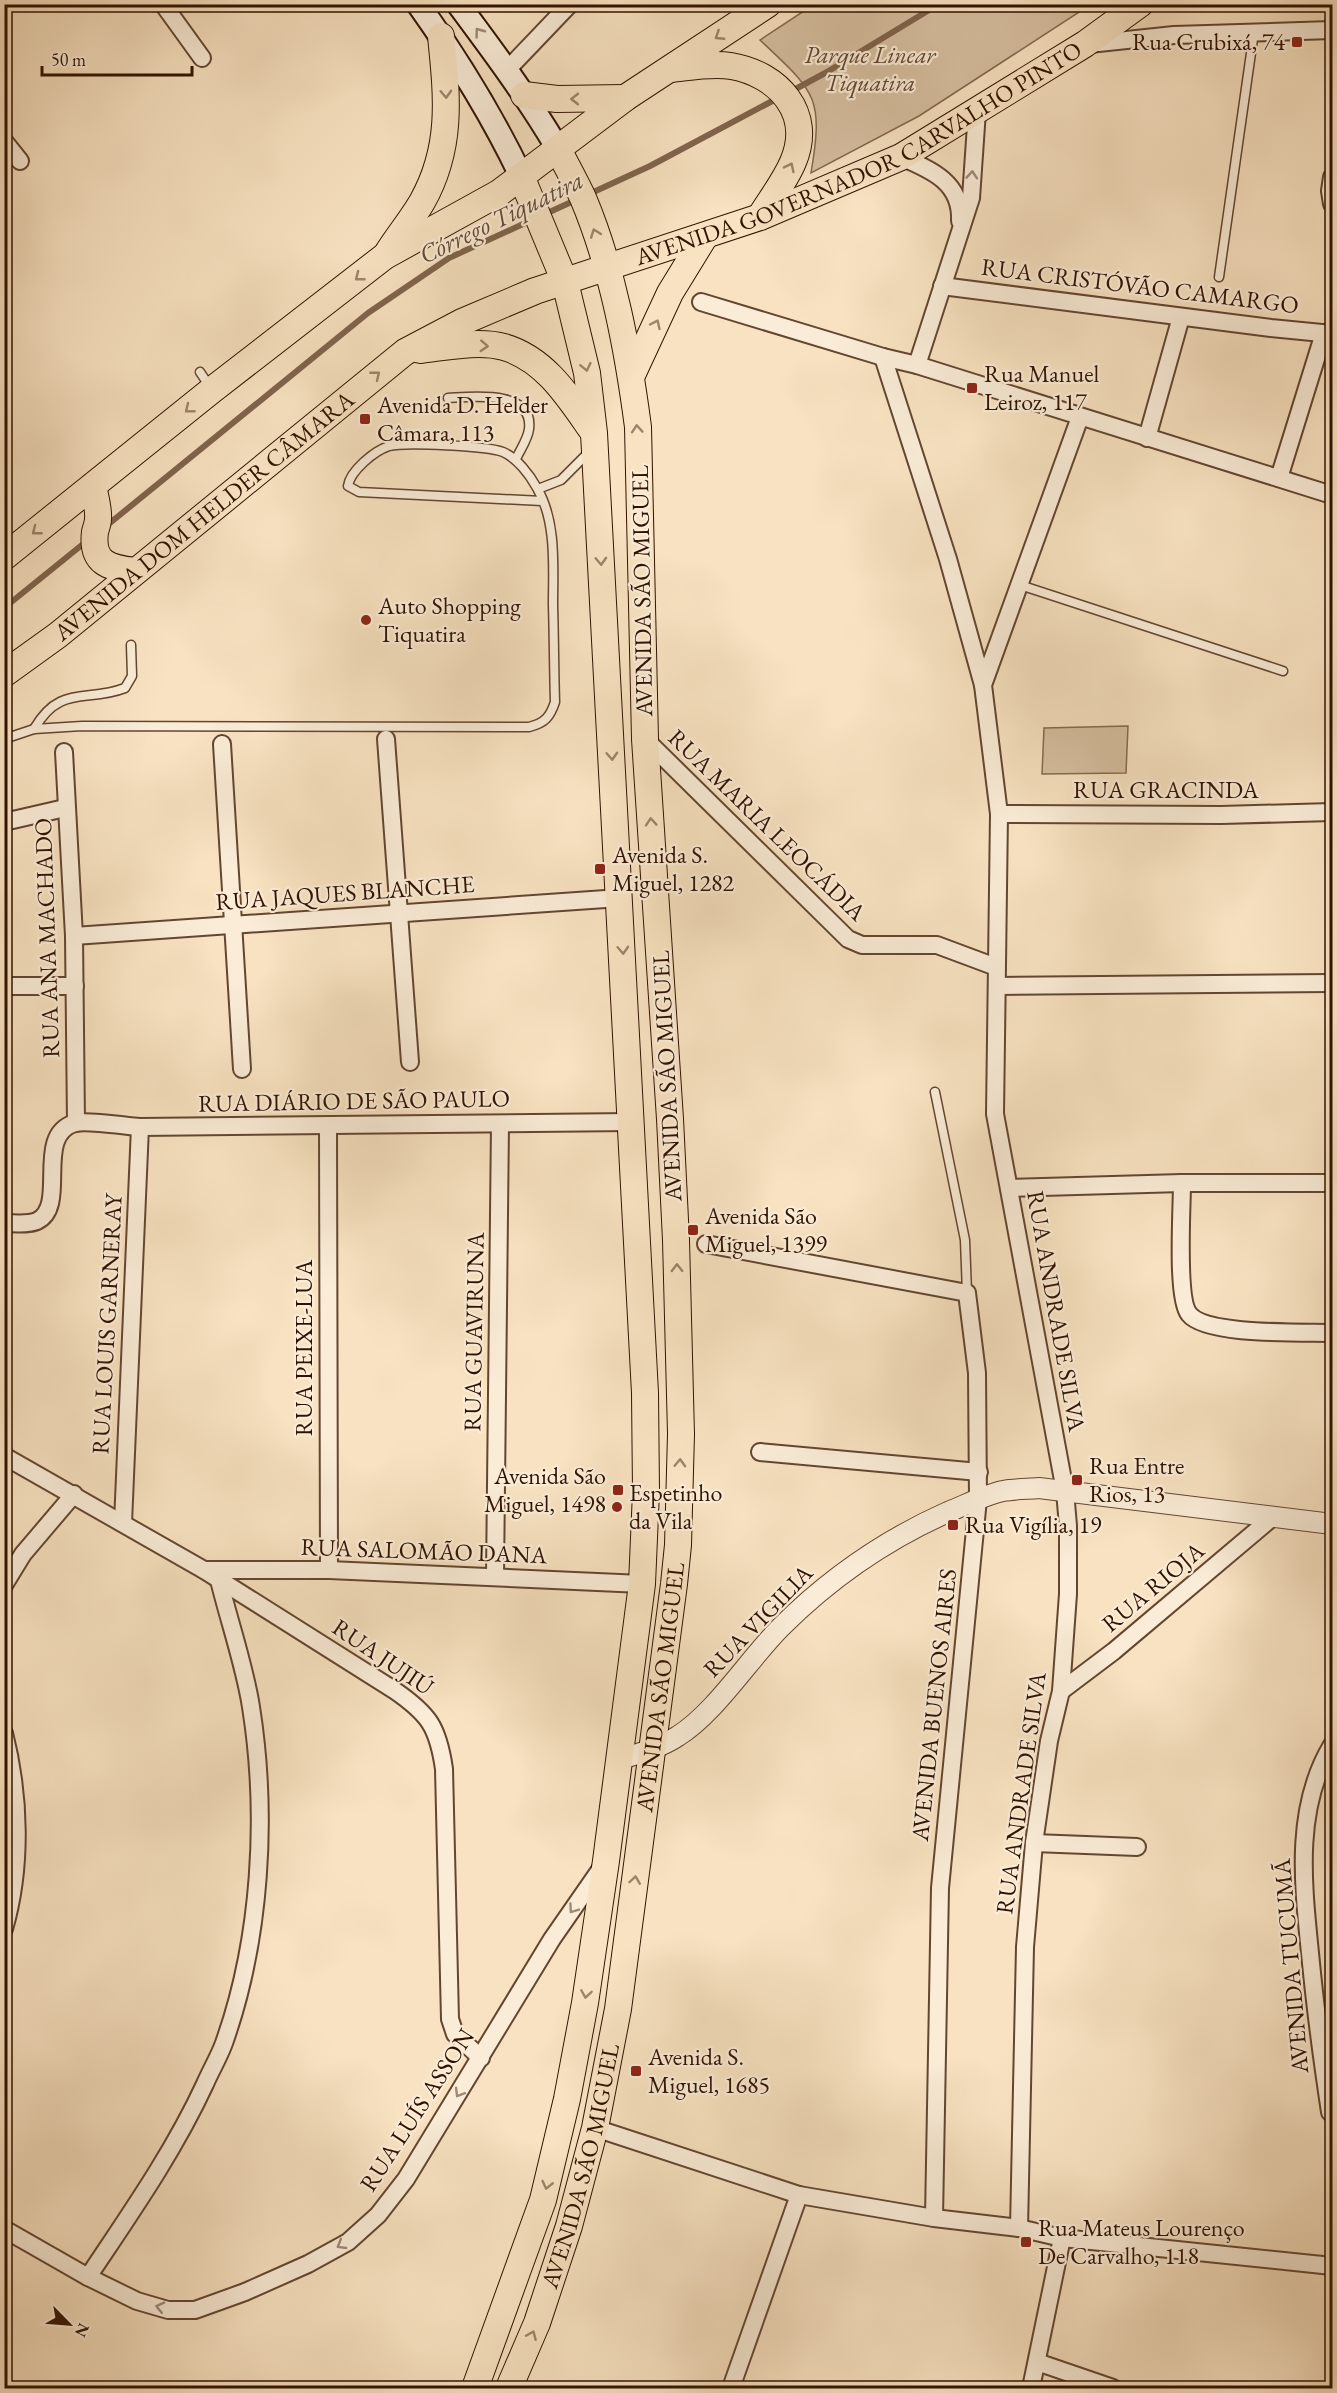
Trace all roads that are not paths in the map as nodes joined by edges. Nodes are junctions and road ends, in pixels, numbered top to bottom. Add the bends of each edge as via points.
1 (163, 4) edge
2 (418, 4) edge
3 (458, 4) edge
4 (570, 4) edge
5 (768, 4) edge
6 (1140, 4) edge
7 (1332, 30) edge
8 (1254, 31) junction
9 (441, 36) junction
10 (1085, 44) junction
11 (202, 58) dead end
12 (670, 69) junction
13 (507, 70) junction
14 (524, 95) junction
15 (625, 98) junction
16 (977, 111) junction
17 (4, 141) edge
18 (558, 148) junction
19 (902, 157) junction
20 (20, 161) dead end
21 (522, 176) junction
22 (1332, 177) edge
23 (1332, 204) edge
24 (760, 217) junction
25 (960, 232) junction
26 (705, 236) junction
27 (385, 256) junction
28 (607, 267) junction
29 (1219, 277) dead end
30 (565, 282) junction
31 (942, 286) junction
32 (702, 302) dead end
33 (1181, 317) junction
34 (1328, 333) edge
35 (405, 352) junction
36 (883, 357) junction
37 (917, 365) junction
38 (631, 376) junction
39 (448, 398) dead end
40 (1080, 417) junction
41 (1147, 438) junction
42 (594, 439) junction
43 (516, 459) junction
44 (1279, 478) junction
45 (93, 486) junction
46 (538, 489) junction
47 (1332, 495) edge
48 (542, 501) junction
49 (4, 556) edge
50 (135, 571) junction
51 (1020, 585) junction
52 (131, 645) dead end
53 (1283, 671) dead end
54 (4, 674) edge
55 (983, 685) junction
56 (34, 729) junction
57 (4, 739) edge
58 (386, 739) dead end
59 (645, 739) junction
60 (222, 744) dead end
61 (64, 752) dead end
62 (65, 808) junction
63 (1332, 813) edge
64 (999, 814) junction
65 (4, 822) edge
66 (620, 898) junction
67 (399, 913) junction
68 (234, 925) junction
69 (74, 936) junction
70 (996, 968) junction
71 (1332, 983) edge
72 (4, 986) edge
73 (75, 986) junction
74 (997, 986) junction
75 (410, 1062) dead end
76 (243, 1069) dead end
77 (935, 1092) dead end
78 (76, 1122) junction
79 (632, 1122) junction
80 (500, 1124) junction
81 (328, 1126) junction
82 (140, 1127) junction
83 (1332, 1182) edge
84 (1182, 1183) junction
85 (1009, 1188) junction
86 (4, 1223) edge
87 (706, 1244) dead end
88 (967, 1293) junction
89 (1332, 1333) edge
90 (760, 1452) dead end
91 (4, 1456) edge
92 (979, 1472) junction
93 (1065, 1491) junction
94 (74, 1494) junction
95 (978, 1499) junction
96 (1274, 1516) junction
97 (123, 1523) junction
98 (1332, 1524) edge
99 (204, 1570) junction
100 (329, 1570) junction
101 (495, 1576) junction
102 (219, 1580) junction
103 (642, 1584) junction
104 (4, 1585) edge
105 (1061, 1691) junction
106 (4, 1733) edge
107 (1332, 1745) edge
108 (651, 1751) junction
109 (619, 1759) junction
110 (1034, 1843) junction
111 (1137, 1847) dead end
112 (606, 1861) junction
113 (4, 1929) edge
114 (480, 2058) junction
115 (1332, 2112) edge
116 (595, 2128) junction
117 (799, 2195) junction
118 (934, 2218) junction
119 (1019, 2228) junction
120 (4, 2229) edge
121 (1062, 2238) junction
122 (1332, 2266) edge
123 (88, 2277) junction
124 (1037, 2362) junction
125 (475, 2388) edge
126 (509, 2388) edge
127 (731, 2388) edge
128 (1031, 2388) edge
129 (1113, 2388) edge

1 - 11 street
2 - 9 main road, AVENIDA SÃO MIGUEL
13 -> 3 main road, AVENIDA SÃO MIGUEL
4 - 13 street
5 -> 12 main road
6 - 10 main road, AVENIDA GOVERNADOR CARVALHO PINTO
7 - 8 street
8 - 10 street
8 - 29 lane
9 - 21 main road, AVENIDA SÃO MIGUEL
9 -> 27 main road via 446,100 442,151 421,203
10 - 16 main road, AVENIDA GOVERNADOR CARVALHO PINTO
12 - 15 main road
24 -> 12 main road via 794,160 798,122 793,106 768,80 746,69 728,65
13 - 14 main road, AVENIDA SÃO MIGUEL
15 -> 14 main road via 557,99
14 - 18 main road, AVENIDA SÃO MIGUEL
15 - 18 main road
16 - 19 main road, AVENIDA GOVERNADOR CARVALHO PINTO
25 -> 16 street via 971,198
17 - 20 street
18 - 21 main road
28 -> 18 main road, AVENIDA SÃO MIGUEL
19 - 24 main road, AVENIDA GOVERNADOR CARVALHO PINTO
19 - 25 street via 932,171 954,192 961,206
21 - 27 main road via 499,193
21 - 30 main road, AVENIDA SÃO MIGUEL
22 - 23 street
24 - 26 main road, AVENIDA GOVERNADOR CARVALHO PINTO
25 - 31 street
26 - 28 main road, AVENIDA GOVERNADOR CARVALHO PINTO
38 -> 26 main road via 670,293
27 -> 45 main road via 206,381
28 - 30 main road, AVENIDA GOVERNADOR CARVALHO PINTO
28 - 38 main road, AVENIDA SÃO MIGUEL
30 - 35 main road, AVENIDA DOM HELDER CÂMARA via 462,322
30 -> 42 main road, AVENIDA SÃO MIGUEL via 587,373
31 - 33 street, RUA CRISTÓVÃO CAMARGO
31 - 37 street
32 - 36 street
33 - 34 street, RUA CRISTÓVÃO CAMARGO
33 - 41 street
34 - 44 street
35 -> 42 main road via 479,345 511,350 549,373
50 -> 35 main road, AVENIDA DOM HELDER CÂMARA
36 - 37 street
36 - 55 street via 942,539
37 - 40 street
59 -> 38 main road, AVENIDA SÃO MIGUEL via 638,427
39 - 43 lane via 491,396 520,407 528,417 529,429
40 - 41 street
40 - 51 street, RUA ANDRADE SILVA
41 - 44 street
42 - 46 lane via 561,480
42 -> 66 main road, AVENIDA SÃO MIGUEL
43 - 46 lane
43 - 48 lane via 492,448 400,444 380,450 353,474 348,486 359,492
44 - 47 street
45 -> 49 main road
45 - 50 main road via 99,518 95,538 98,556 117,569
46 - 48 lane
48 - 56 lane via 552,547 555,702 547,720 539,724
50 - 54 main road, AVENIDA DOM HELDER CÂMARA
51 - 53 lane
51 - 55 street, RUA ANDRADE SILVA
52 - 56 lane via 132,676 125,688 65,699 47,711
55 - 64 street, RUA ANDRADE SILVA
56 - 57 lane
58 - 67 street
59 - 70 street, RUA MARIA LEOCÁDIA via 848,939 862,945 937,945
108 -> 59 main road, AVENIDA SÃO MIGUEL via 678,1545 681,1434 671,1130
60 - 68 street
61 - 62 street, RUA ANA MACHADO
62 - 65 street
62 - 69 street, RUA ANA MACHADO
63 - 64 street, RUA GRACINDA
64 - 70 street, RUA ANDRADE SILVA
66 - 67 street, RUA JAQUES BLANCHE
66 -> 79 main road, AVENIDA SÃO MIGUEL
67 - 68 street, RUA JAQUES BLANCHE
67 - 75 street
68 - 69 street, RUA JAQUES BLANCHE
68 - 76 street
69 - 73 street, RUA ANA MACHADO
70 - 74 street, RUA ANDRADE SILVA
71 - 74 street
72 - 73 street
73 - 78 street, RUA ANA MACHADO
74 - 85 street, RUA ANDRADE SILVA via 995,1114
77 - 88 lane, AVENIDA BUENOS AIRES via 965,1240
78 - 82 street, RUA DIÁRIO DE SÃO PAULO
78 - 86 street via 64,1128 54,1145 48,1210 38,1221
79 - 80 street, RUA DIÁRIO DE SÃO PAULO
79 - 103 main road, AVENIDA SÃO MIGUEL via 645,1393
80 - 81 street, RUA DIÁRIO DE SÃO PAULO
80 - 101 street, RUA GUAVIRUNA
81 - 82 street, RUA DIÁRIO DE SÃO PAULO
81 - 100 street, RUA PEIXE-LUA
82 - 97 street, RUA LOUIS GARNERAY
83 - 84 street
84 - 85 street
84 - 89 street via 1182,1286 1190,1316 1219,1329
85 - 93 street, RUA ANDRADE SILVA
87 - 88 street
88 - 92 street, AVENIDA BUENOS AIRES via 977,1373
90 - 92 street
91 - 94 street, RUA JUJIÚ
92 - 95 street, AVENIDA BUENOS AIRES
93 - 95 street, RUA VIGILIA via 1004,1491
93 - 96 street, RUA VIGILIA
93 - 105 street, RUA ANDRADE SILVA via 1068,1594
94 - 97 street, RUA JUJIÚ
94 - 104 street via 23,1554
95 - 108 street, RUA VIGILIA via 912,1528 821,1589 710,1708 680,1736
95 - 118 street, AVENIDA BUENOS AIRES via 940,1888
96 - 98 street, RUA VIGILIA
96 - 105 street, RUA RIOJA
97 - 99 street, RUA JUJIÚ
99 - 100 street, RUA SALOMÃO DANA
99 - 102 street, RUA JUJIÚ
100 - 101 street, RUA SALOMÃO DANA
101 - 103 street, RUA SALOMÃO DANA
102 - 114 street, RUA JUJIÚ via 417,1705 436,1730 444,1769 450,2019 455,2034
102 - 123 street via 251,1705 258,1766 261,1817 256,1894 243,1975 224,2043 186,2124
103 - 109 main road, AVENIDA SÃO MIGUEL
105 - 110 street, RUA ANDRADE SILVA via 1049,1741
106 - 113 street via 10,1757 16,1834 11,1899
107 - 115 street, AVENIDA TUCUMÃ via 1322,1762 1306,1813 1302,1878 1317,2026
108 - 109 street, RUA VIGILIA
116 -> 108 main road, AVENIDA SÃO MIGUEL via 618,2009
109 - 112 main road, AVENIDA SÃO MIGUEL
110 - 111 street
110 - 119 street, RUA ANDRADE SILVA via 1025,1947
112 -> 114 street, RUA LUÍS ASSON via 552,1939
112 -> 125 main road, AVENIDA SÃO MIGUEL via 579,2035 543,2200
114 -> 123 street, RUA LUÍS ASSON via 406,2179 378,2215 348,2242 308,2264 195,2310 168,2310 136,2301
116 - 117 street
126 -> 116 main road, AVENIDA SÃO MIGUEL via 537,2323 569,2226
117 - 118 street
117 - 127 street
118 - 119 street
119 - 121 street
120 - 123 street, RUA LUÍS ASSON
121 - 122 street
121 - 124 street
124 - 128 street
124 - 129 street

